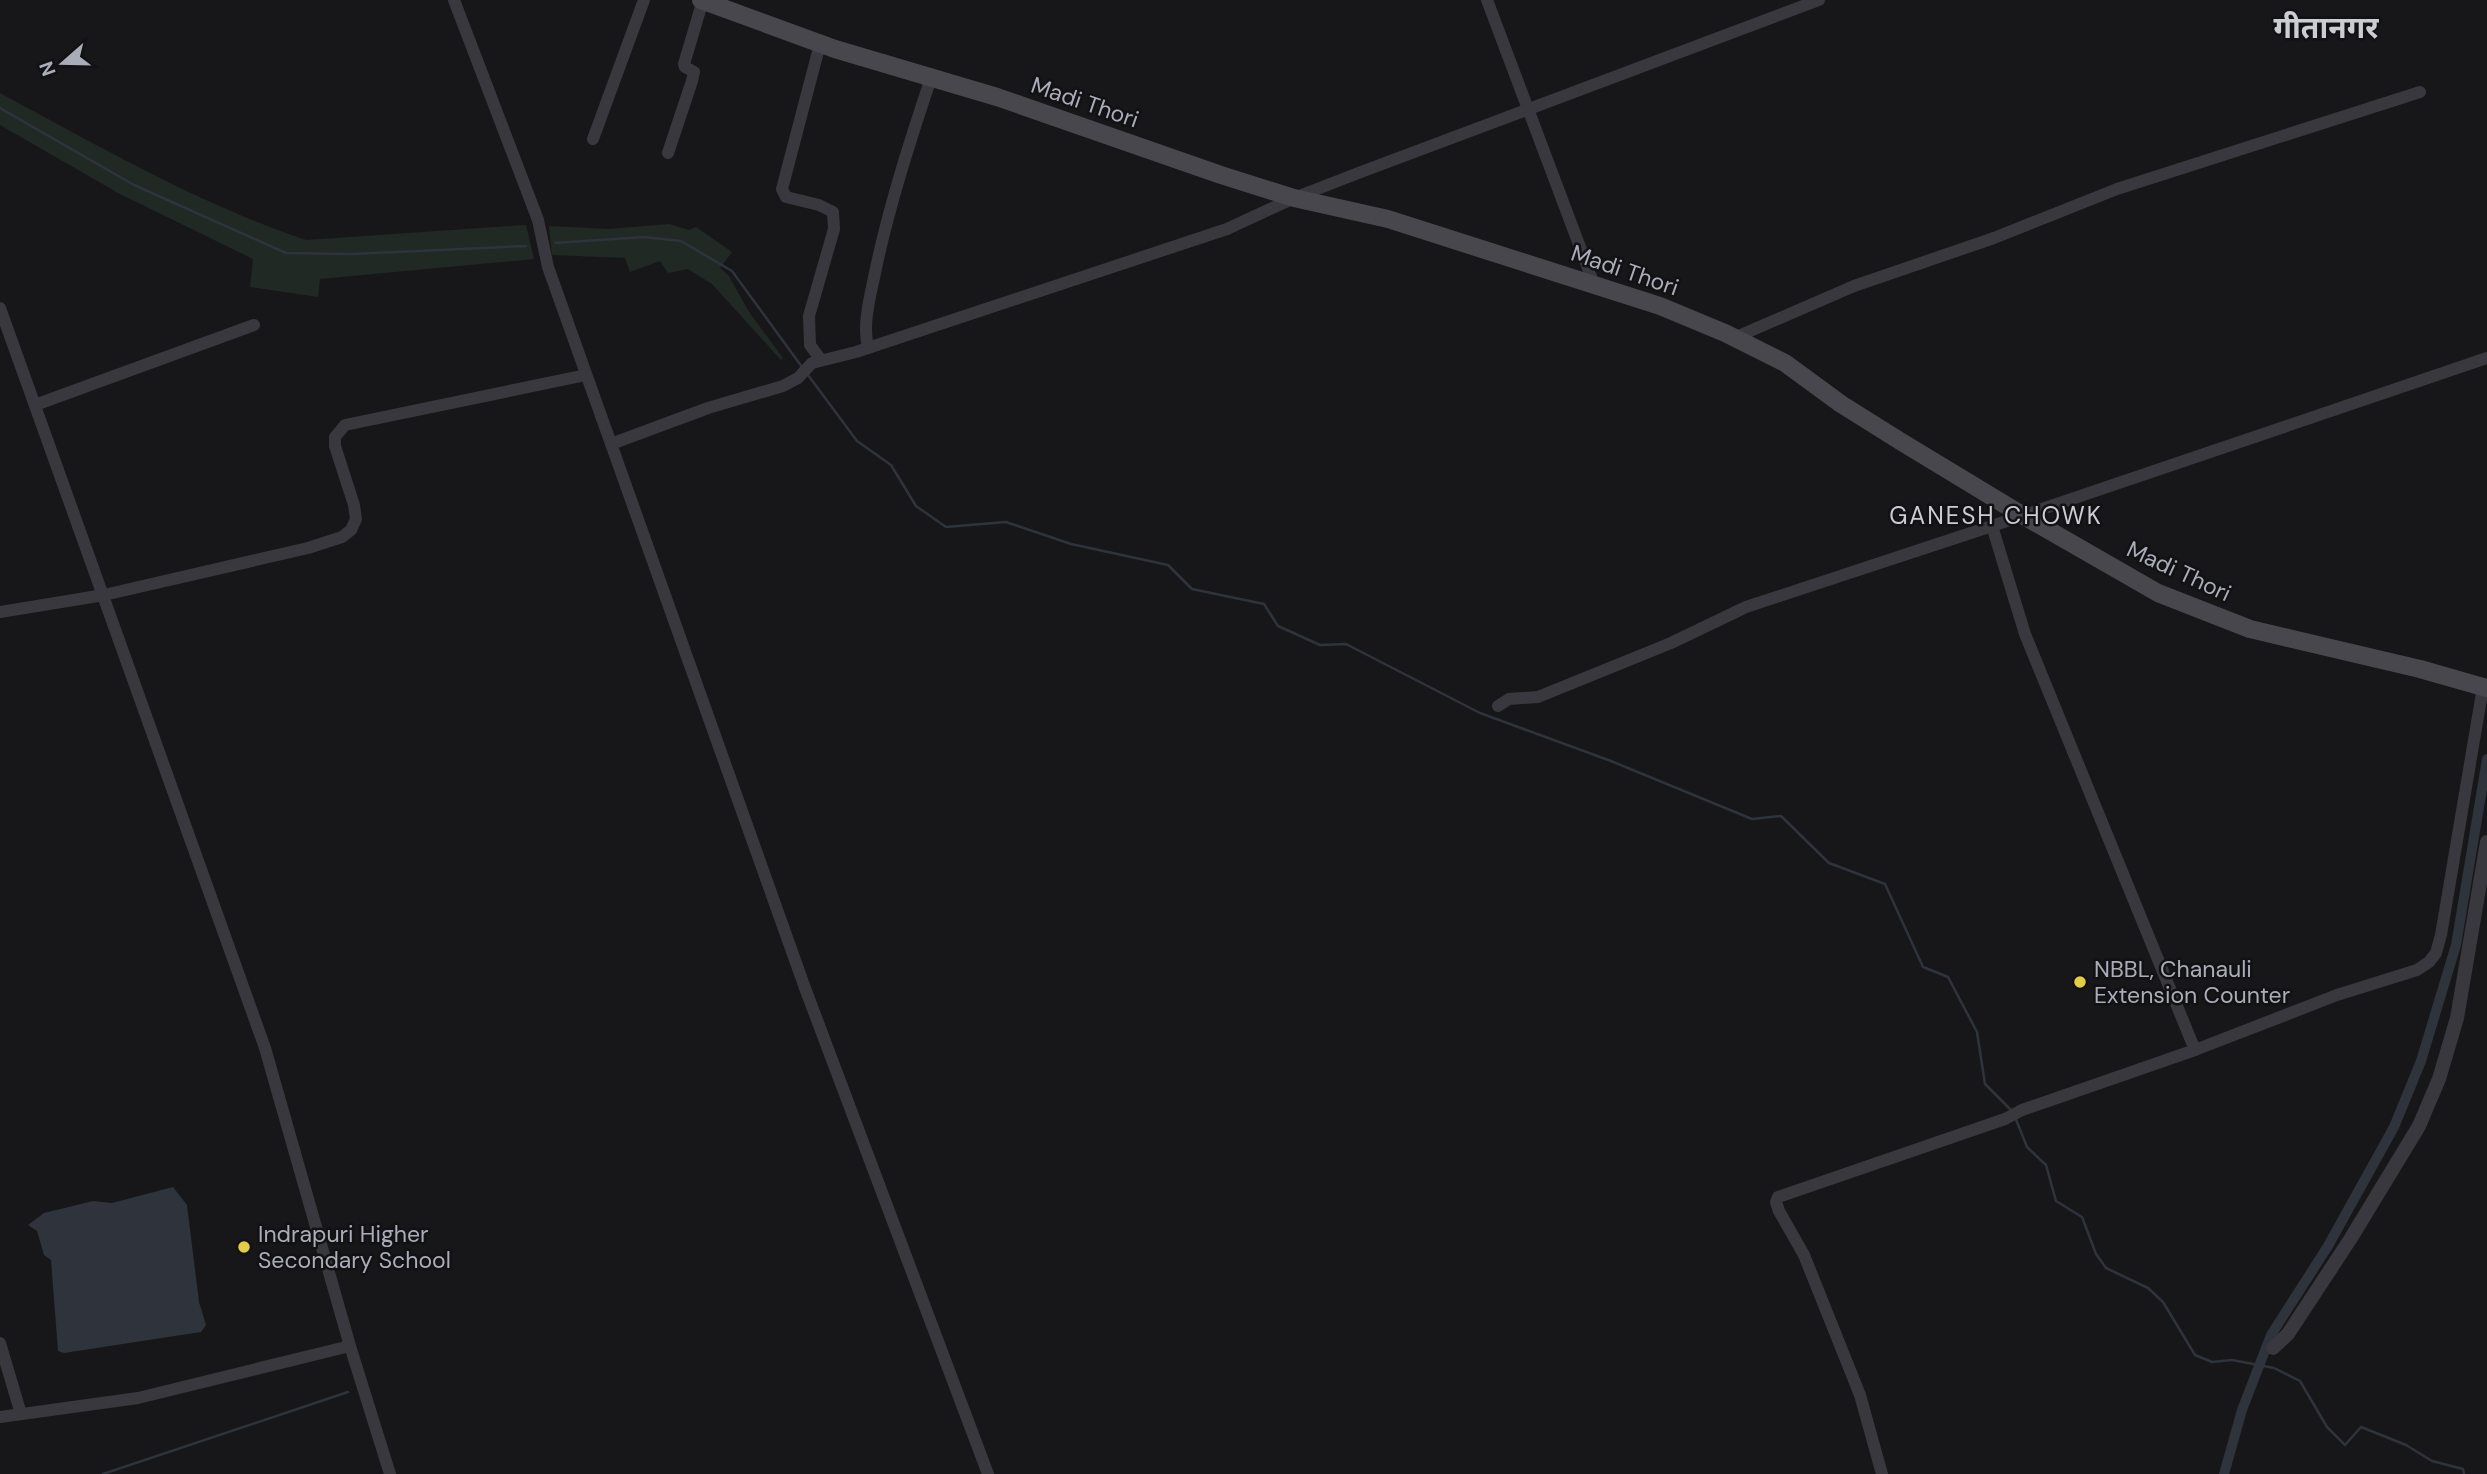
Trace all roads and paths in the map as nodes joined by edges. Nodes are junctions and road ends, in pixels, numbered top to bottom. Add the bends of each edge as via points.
1 (454, 0) edge
2 (644, 0) edge
3 (702, 0) edge
4 (1487, 0) edge
5 (1819, 0) edge
6 (820, 44) junction
7 (931, 78) junction
8 (2420, 92) dead end
9 (1529, 107) junction
10 (593, 139) dead end
11 (668, 153) dead end
12 (1294, 198) junction
13 (1595, 287) junction
14 (0, 308) edge
15 (254, 325) dead end
16 (1734, 338) junction
17 (868, 348) junction
18 (2487, 358) edge
19 (816, 362) junction
20 (586, 375) junction
21 (35, 405) junction
22 (611, 444) junction
23 (2022, 515) junction
24 (1992, 526) junction
25 (104, 595) junction
26 (0, 612) edge
27 (2485, 687) edge
28 (1498, 706) dead end
29 (2487, 842) edge
30 (2195, 1050) junction
31 (0, 1343) edge
32 (350, 1346) junction
33 (2273, 1348) dead end
34 (22, 1414) junction
35 (0, 1417) edge
36 (390, 1474) edge
37 (988, 1474) edge
38 (1882, 1474) edge

1 - 20 street via 538,220 548,267
2 - 10 street
3 - 6 main road, Madi Thori
3 - 11 street via 684,64 694,72
4 - 9 street
5 - 9 street
6 - 7 main road, Madi Thori
6 - 19 street via 782,189 786,197 819,205 835,215 809,316
7 - 12 main road, Madi Thori
7 - 17 street via 886,218 867,312
8 - 16 street via 2117,189 1854,286
9 - 12 street
9 - 13 street
12 - 13 main road, Madi Thori via 1388,219
12 - 17 street via 1227,229
13 - 16 main road, Madi Thori via 1660,306
14 - 21 street
15 - 21 street
16 - 23 main road, Madi Thori via 1785,363 1841,404
17 - 19 street
18 - 23 street
19 - 22 street via 783,386
20 - 22 street
20 - 25 street via 345,425 335,437 335,446 356,519 342,537
21 - 25 street
22 - 37 street via 805,988
23 - 24 street
23 - 27 main road, Madi Thori via 2158,593 2250,629
24 - 28 street via 1746,607 1538,697 1509,698
24 - 30 street via 2025,634
25 - 26 street
25 - 32 street via 265,1048
27 - 30 street via 2441,935 2429,962
29 - 33 street via 2457,1018 2439,1079 2419,1126 2351,1238 2288,1334
30 - 38 street via 1778,1197 1779,1211 1804,1255 1860,1395
31 - 34 street
32 - 34 street via 138,1398
32 - 36 street
34 - 35 street

